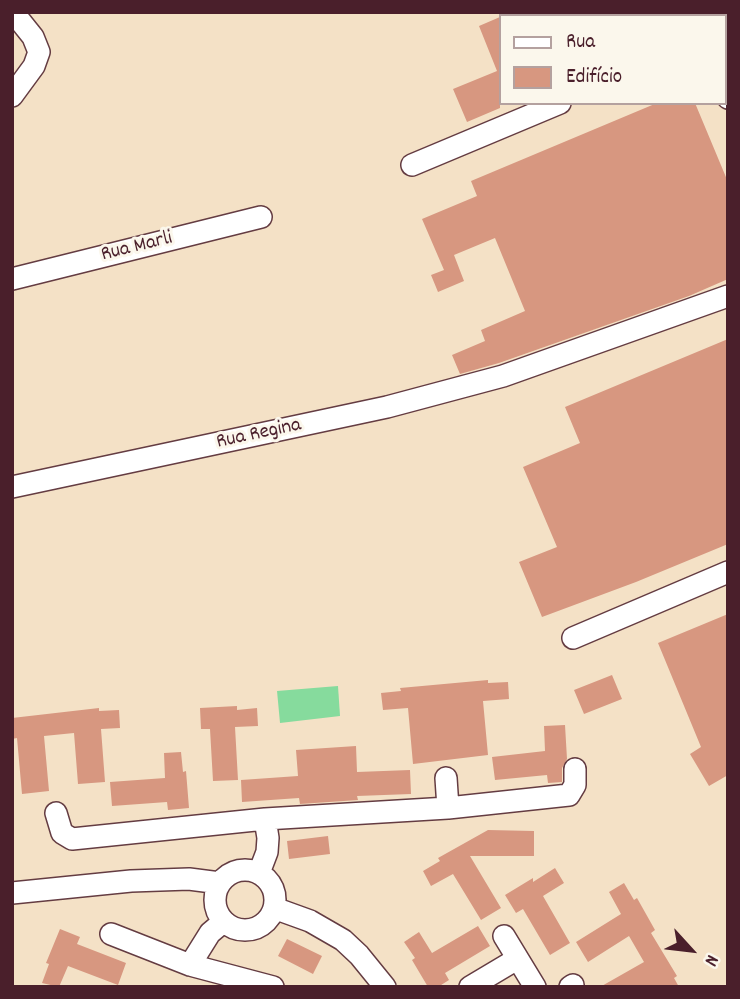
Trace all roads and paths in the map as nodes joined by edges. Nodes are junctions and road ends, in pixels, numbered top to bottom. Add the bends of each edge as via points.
1 (13, 12) edge
2 (12, 96) edge
3 (555, 105) edge
4 (412, 165) dead end
5 (261, 217) dead end
6 (12, 279) edge
7 (728, 296) edge
8 (12, 487) edge
9 (728, 572) edge
10 (573, 638) dead end
11 (575, 769) dead end
12 (446, 778) dead end
13 (448, 808) junction
14 (56, 813) dead end
15 (265, 819) junction
16 (259, 873) junction
17 (220, 883) junction
18 (12, 893) edge
19 (274, 908) junction
20 (223, 922) junction
21 (111, 934) dead end
22 (504, 936) dead end
23 (517, 959) junction
24 (190, 965) junction
25 (273, 987) edge
26 (385, 987) edge
27 (470, 987) edge
28 (535, 987) edge

1 - 2 street via 39,52
3 - 4 street
5 - 6 street, Rua Marli
7 - 8 street, Rua Regina via 503,376 387,407
9 - 10 street
11 - 13 street via 575,785 569,795
12 - 13 street
13 - 15 street
14 - 15 street via 62,833 72,839
15 - 16 street via 267,852
16 - 17 street via 239,870
16 - 19 street via 273,889
17 - 18 street via 131,881
17 - 20 street via 214,897
19 - 20 street via 265,923 248,931
19 - 26 street via 343,940
20 - 24 street via 210,933
21 - 24 street
22 - 23 street
23 - 27 street
23 - 28 street
24 - 25 street

